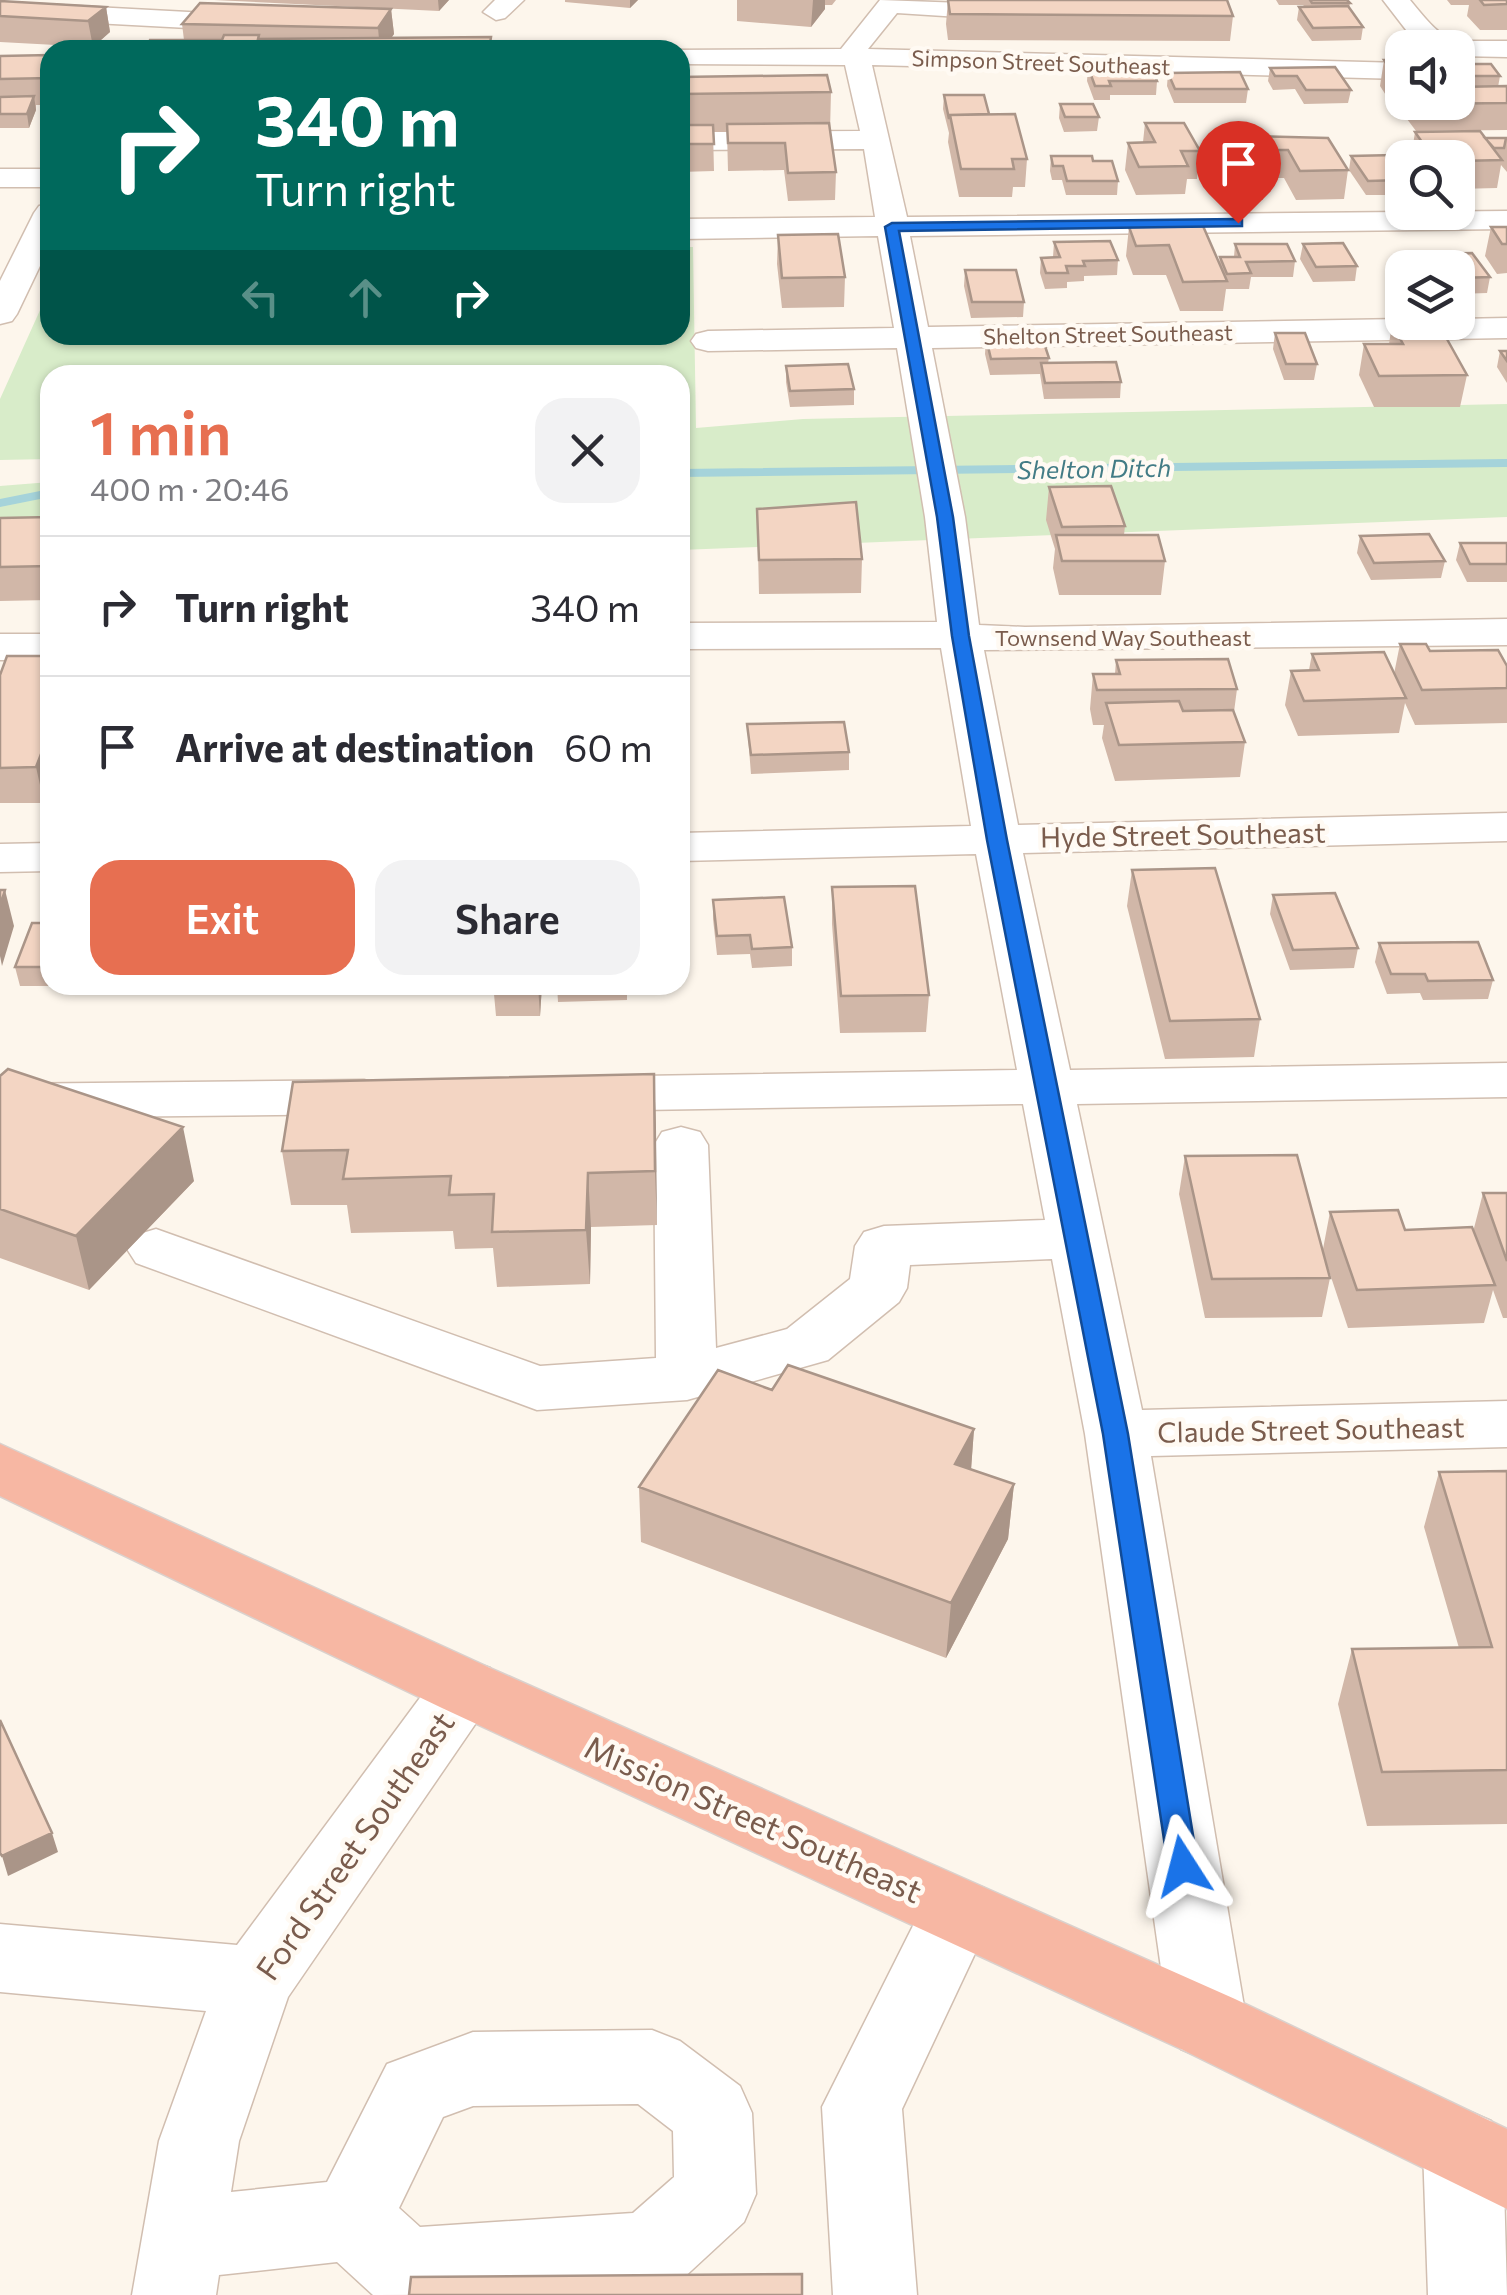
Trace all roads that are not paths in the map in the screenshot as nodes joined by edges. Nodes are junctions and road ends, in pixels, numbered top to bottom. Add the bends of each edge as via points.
1 (1396, 0) edge
2 (892, 2) edge
3 (0, 10) edge
4 (1030, 14) edge
5 (226, 22) edge
6 (1420, 30) edge
7 (1475, 48) edge
8 (1507, 49) edge
9 (690, 56) edge
10 (858, 58) junction
11 (1385, 71) edge
12 (1475, 72) edge
13 (1507, 72) edge
14 (877, 140) junction
15 (690, 142) edge
16 (0, 178) edge
17 (40, 178) edge
18 (1507, 220) edge
19 (892, 227) junction
20 (690, 229) edge
21 (40, 240) edge
22 (0, 314) edge
23 (1507, 328) edge
24 (910, 337) junction
25 (708, 341) dead end
26 (1507, 632) edge
27 (690, 636) edge
28 (960, 636) junction
29 (40, 647) edge
30 (0, 648) edge
31 (1507, 827) edge
32 (997, 840) junction
33 (690, 846) edge
34 (40, 857) edge
35 (0, 858) edge
36 (1507, 1080) edge
37 (1049, 1089) junction
38 (534, 1095) edge
39 (416, 1096) edge
40 (0, 1101) edge
41 (681, 1145) dead end
42 (1079, 1238) junction
43 (156, 1248) dead end
44 (687, 1378) junction
45 (1507, 1424) edge
46 (1116, 1434) junction
47 (0, 1468) edge
48 (466, 1688) junction
49 (958, 1910) junction
50 (0, 1958) edge
51 (255, 1982) junction
52 (1208, 2024) junction
53 (1485, 2159) edge
54 (352, 2220) dead end
55 (178, 2267) edge
56 (875, 2295) edge
57 (1470, 2295) edge

1 - 6 street
2 - 4 street
2 - 10 street via 858,39
3 - 5 street
7 - 8 street
9 - 10 street, Simpson Street Southeast
10 - 11 street, Simpson Street Southeast
10 - 14 street
12 - 13 street
14 - 15 street
14 - 19 street
16 - 17 street
18 - 19 street
19 - 20 street
19 - 24 street
21 - 22 street
23 - 24 street, Shelton Street Southeast
24 - 25 street, Shelton Street Southeast
24 - 28 street
26 - 28 street, Townsend Way Southeast
27 - 28 street, Townsend Way Southeast
28 - 32 street
29 - 30 street
31 - 32 street, Hyde Street Southeast
32 - 33 street, Hyde Street Southeast
32 - 37 street
34 - 35 street
36 - 37 street
37 - 38 street
37 - 42 street
39 - 40 street
41 - 44 street
42 - 44 street via 884,1246 878,1288 806,1346
42 - 46 street
43 - 44 street via 537,1388
45 - 46 street, Claude Street Southeast
46 - 52 street
47 - 48 highway, Mission Street Southeast
48 - 49 highway, Mission Street Southeast
48 - 51 street, Ford Street Southeast
49 - 52 highway, Mission Street Southeast
49 - 56 street via 862,2107
50 - 51 street
51 - 55 street, Ford Street Southeast via 199,2141
52 - 53 highway, Mission Street Southeast
53 - 57 street
54 - 55 street

